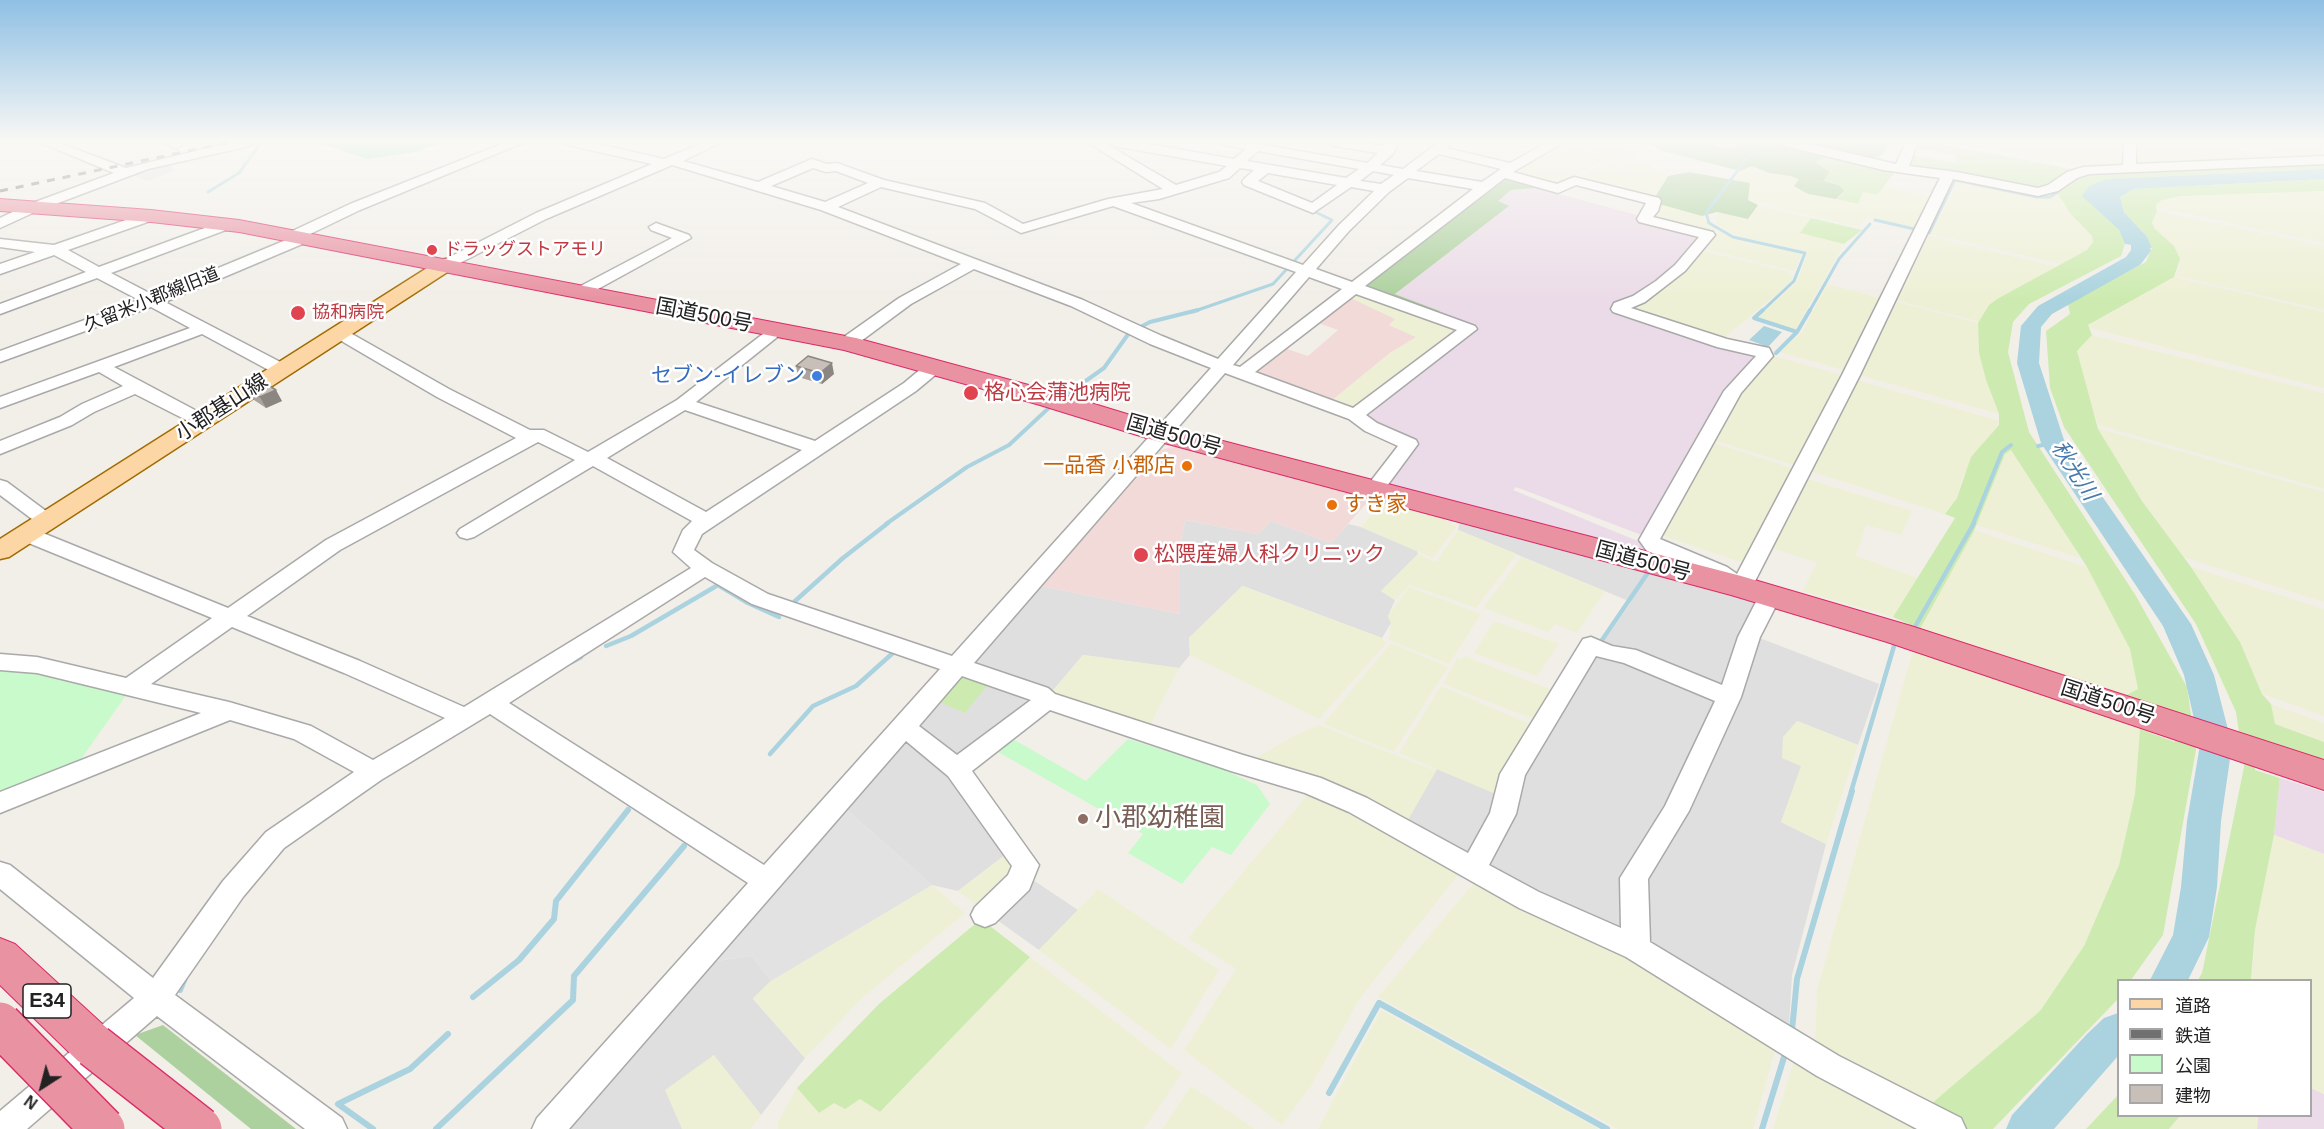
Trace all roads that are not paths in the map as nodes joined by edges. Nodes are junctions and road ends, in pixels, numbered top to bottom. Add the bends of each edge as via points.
1 (66, 195) edge
2 (386, 195) edge
3 (591, 195) edge
4 (788, 195) edge
5 (854, 195) edge
6 (932, 195) edge
7 (1158, 195) edge
8 (1279, 195) edge
9 (1332, 195) edge
10 (1378, 195) edge
11 (1474, 195) edge
12 (1629, 195) edge
13 (1939, 195) edge
14 (1113, 202) junction
15 (0, 205) edge
16 (826, 207) junction
17 (32, 208) junction
18 (151, 216) junction
19 (0, 224) edge
20 (226, 225) junction
21 (656, 227) dead end
22 (296, 238) junction
23 (0, 243) edge
24 (56, 250) junction
25 (973, 263) junction
26 (445, 265) junction
27 (0, 269) edge
28 (100, 271) junction
29 (1305, 271) junction
30 (1352, 287) junction
31 (581, 292) junction
32 (155, 300) junction
33 (0, 309) edge
34 (201, 329) junction
35 (778, 330) junction
36 (339, 333) junction
37 (847, 343) junction
38 (0, 357) edge
39 (100, 366) junction
40 (1221, 366) junction
41 (934, 367) junction
42 (282, 370) junction
43 (1242, 374) junction
44 (136, 387) junction
45 (0, 403) edge
46 (683, 404) junction
47 (1355, 415) junction
48 (202, 421) junction
49 (1163, 435) junction
50 (531, 438) junction
51 (0, 448) edge
52 (816, 448) junction
53 (591, 459) junction
54 (0, 486) edge
55 (1374, 490) junction
56 (47, 521) junction
57 (707, 521) junction
58 (467, 533) dead end
59 (26, 534) junction
60 (0, 551) edge
61 (705, 568) junction
62 (1741, 587) junction
63 (1770, 596) junction
64 (228, 618) junction
65 (0, 662) edge
66 (958, 666) junction
67 (130, 687) junction
68 (1729, 697) junction
69 (1047, 700) junction
70 (490, 702) junction
71 (229, 711) junction
72 (464, 717) junction
73 (903, 728) junction
74 (957, 769) junction
75 (372, 773) junction
76 (2324, 775) edge
77 (0, 803) edge
78 (1473, 869) junction
79 (0, 873) edge
80 (766, 880) junction
81 (985, 915) dead end
82 (1636, 948) junction
83 (0, 957) edge
84 (156, 998) junction
85 (0, 1024) edge
86 (94, 1046) junction
87 (3, 1129) edge
88 (103, 1129) edge
89 (177, 1129) edge
90 (200, 1129) edge
91 (331, 1129) edge
92 (548, 1129) edge
93 (1950, 1129) edge

1 - 17 street
2 - 22 street, 久留米小郡線旧道
3 - 26 street
4 - 16 street
5 - 16 street
6 - 14 street via 973,204 1021,228
7 - 14 street
8 - 9 street via 1313,209
10 - 29 street
11 - 30 street
12 - 62 street via 1654,201 1644,219 1708,235 1661,284 1619,309 1763,352 1765,357 1733,391 1648,540 1654,546 1720,572
13 - 62 street
14 - 29 street
15 - 17 highway, 国道500号
16 - 25 street
17 - 18 highway, 国道500号
17 - 19 street
18 - 20 highway, 国道500号
18 - 24 street
20 - 22 highway, 国道500号
20 - 28 street
21 - 31 street via 684,238
22 - 26 highway, 国道500号
22 - 32 street, 久留米小郡線旧道
23 - 24 street
24 - 27 street
24 - 28 street
25 - 37 street via 905,301
25 - 40 street
26 - 31 highway, 国道500号
26 - 36 main road, 小郡基山線
28 - 32 street
28 - 33 street
29 - 30 street
29 - 40 street
30 - 43 street
30 - 47 street via 1469,329
31 - 35 highway, 国道500号
32 - 34 street
32 - 38 street, 久留米小郡線旧道
34 - 39 street
34 - 42 street
35 - 37 highway, 国道500号
35 - 46 street
36 - 42 main road, 小郡基山線
36 - 50 street
37 - 41 highway, 国道500号
39 - 44 street
39 - 45 street
40 - 43 street
40 - 49 street
41 - 49 highway, 国道500号
41 - 52 street
42 - 48 main road, 小郡基山線
43 - 47 street
44 - 48 street
44 - 51 street
46 - 52 street
46 - 53 street
47 - 55 street via 1371,427 1409,444
48 - 56 main road, 小郡基山線
49 - 55 highway, 国道500号
49 - 66 street
50 - 53 street via 537,434
50 - 64 street via 333,545
52 - 57 street
53 - 57 street
53 - 58 street
54 - 56 street
55 - 62 highway, 国道500号
56 - 59 main road, 小郡基山線
57 - 61 street via 693,530 683,552
59 - 60 main road, 小郡基山線
59 - 64 street
61 - 66 street via 760,600
61 - 70 street
62 - 63 highway, 国道500号
63 - 68 street via 1749,638
63 - 76 highway, 国道500号 via 1899,634
64 - 67 street
64 - 72 street
65 - 67 street via 37,664
66 - 69 street via 1040,694
66 - 73 street
67 - 71 street
68 - 78 street via 1591,645 1513,774 1503,814
68 - 82 street via 1676,811 1634,878
69 - 74 street
69 - 78 street via 1312,785 1358,805
70 - 72 street
70 - 80 street
71 - 75 street via 302,732 334,747
71 - 77 street
72 - 75 street
73 - 74 street
73 - 80 street
74 - 81 street via 1026,865 1019,882
75 - 84 street via 276,840 252,865
78 - 82 street via 1529,900
79 - 84 street
80 - 92 street
82 - 93 street via 1828,1066
83 - 86 highway, E34
84 - 87 street
84 - 91 street
85 - 88 highway, E34, bridge
86 - 89 highway, E34, bridge
86 - 90 highway, bridge

